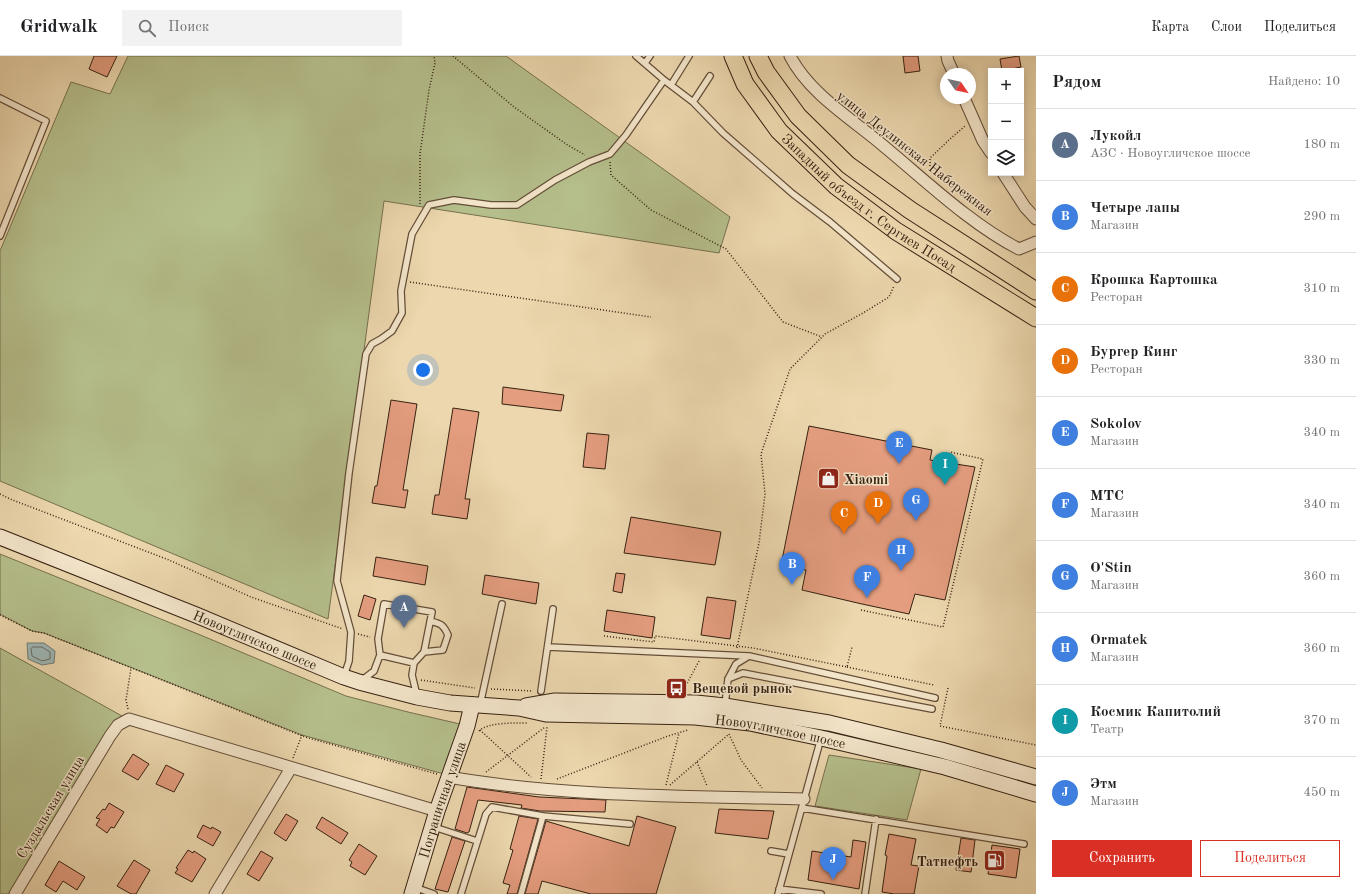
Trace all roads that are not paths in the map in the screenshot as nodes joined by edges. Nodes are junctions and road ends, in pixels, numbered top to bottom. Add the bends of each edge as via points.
1 (636, 56) edge
2 (650, 56) edge
3 (689, 56) edge
4 (733, 56) edge
5 (758, 56) edge
6 (790, 56) edge
7 (947, 56) edge
8 (645, 63) junction
9 (951, 68) edge
10 (710, 76) dead end
11 (664, 80) junction
12 (670, 85) junction
13 (0, 98) edge
14 (693, 102) junction
15 (967, 104) edge
16 (988, 148) edge
17 (1005, 176) edge
18 (1036, 219) edge
19 (0, 236) edge
20 (1036, 242) edge
21 (897, 279) road end
22 (1036, 291) edge
23 (1036, 318) edge
24 (0, 537) edge
25 (502, 604) dead end
26 (552, 609) dead end
27 (430, 622) junction
28 (548, 647) junction
29 (424, 652) junction
30 (380, 655) junction
31 (749, 656) junction
32 (414, 663) junction
33 (344, 676) junction
34 (728, 679) junction
35 (359, 682) junction
36 (541, 691) dead end
37 (417, 696) junction
38 (935, 698) dead end
39 (476, 705) junction
40 (725, 706) junction
41 (519, 708) junction
42 (932, 709) dead end
43 (821, 738) junction
44 (290, 768) junction
45 (1036, 769) edge
46 (1016, 771) junction
47 (448, 777) junction
48 (978, 777) junction
49 (1036, 777) edge
50 (1036, 794) edge
51 (803, 803) junction
52 (1036, 805) edge
53 (437, 811) junction
54 (543, 816) junction
55 (876, 819) junction
56 (630, 824) dead end
57 (432, 827) junction
58 (478, 841) junction
59 (1024, 844) dead end
60 (771, 851) dead end
61 (789, 854) junction
62 (413, 891) edge
63 (778, 891) edge
64 (15, 894) edge
65 (216, 894) edge
66 (434, 894) edge
67 (461, 894) edge
68 (521, 894) edge
69 (820, 894) edge
70 (865, 894) edge

1 - 8 lane
2 - 8 lane
3 - 12 lane
4 - 23 main road, Западный объезд г. Сергиев Посад via 745,84 780,131 836,186 896,231
5 - 22 main road, Западный объезд г. Сергиев Посад via 766,72 798,116 848,166 910,210
6 - 20 street, улица Деулинская Набережная via 824,99 974,220 1019,249
7 - 9 street
8 - 11 lane
10 - 14 lane
11 - 12 lane
11 - 33 lane via 626,136 610,154 555,180 517,205 491,205 454,200 429,205 412,234 401,291 402,313 392,331 372,344 364,364 337,581 351,632 349,661
12 - 14 lane
13 - 19 lane via 46,121
14 - 21 lane via 793,194
15 - 16 street
17 - 18 street
24 - 33 main road, Новоугличское шоссе
25 - 39 lane
26 - 28 lane
27 - 29 lane
27 - 29 lane via 445,627 448,635 443,650
27 - 30 lane via 432,612 384,604 378,639
28 - 31 lane
28 - 36 lane
29 - 32 lane
30 - 32 lane
30 - 35 lane via 374,671
31 - 34 lane via 736,664
31 - 38 lane
32 - 37 lane via 412,675
33 - 35 main road, Новоугличское шоссе
34 - 40 lane
34 - 42 lane via 743,673
35 - 37 main road, Новоугличское шоссе
37 - 39 main road, Новоугличское шоссе
39 - 41 main road, Новоугличское шоссе
39 - 47 main road, Пограничная улица
40 - 41 main road, Новоугличское шоссе via 555,701
40 - 46 main road, Новоугличское шоссе via 829,723
41 - 43 main road, Новоугличское шоссе via 546,714 695,717 750,723
43 - 48 main road, Новоугличское шоссе
43 - 51 lane
44 - 53 street
44 - 64 street, Суздальская улица via 129,719 118,725 110,736
44 - 65 street
45 - 46 main road
46 - 49 main road, Новоугличское шоссе
47 - 51 street via 521,788 713,798 770,798
47 - 53 main road, Пограничная улица
48 - 50 main road, Новоугличское шоссе
48 - 52 main road
51 - 55 lane
51 - 61 lane
53 - 57 main road, Пограничная улица
54 - 56 lane
54 - 58 lane via 492,807 486,814
54 - 68 lane
55 - 59 lane
55 - 70 lane
57 - 58 lane
57 - 62 main road, Пограничная улица
58 - 67 lane
60 - 61 lane
61 - 63 lane
62 - 66 lane
63 - 69 lane

